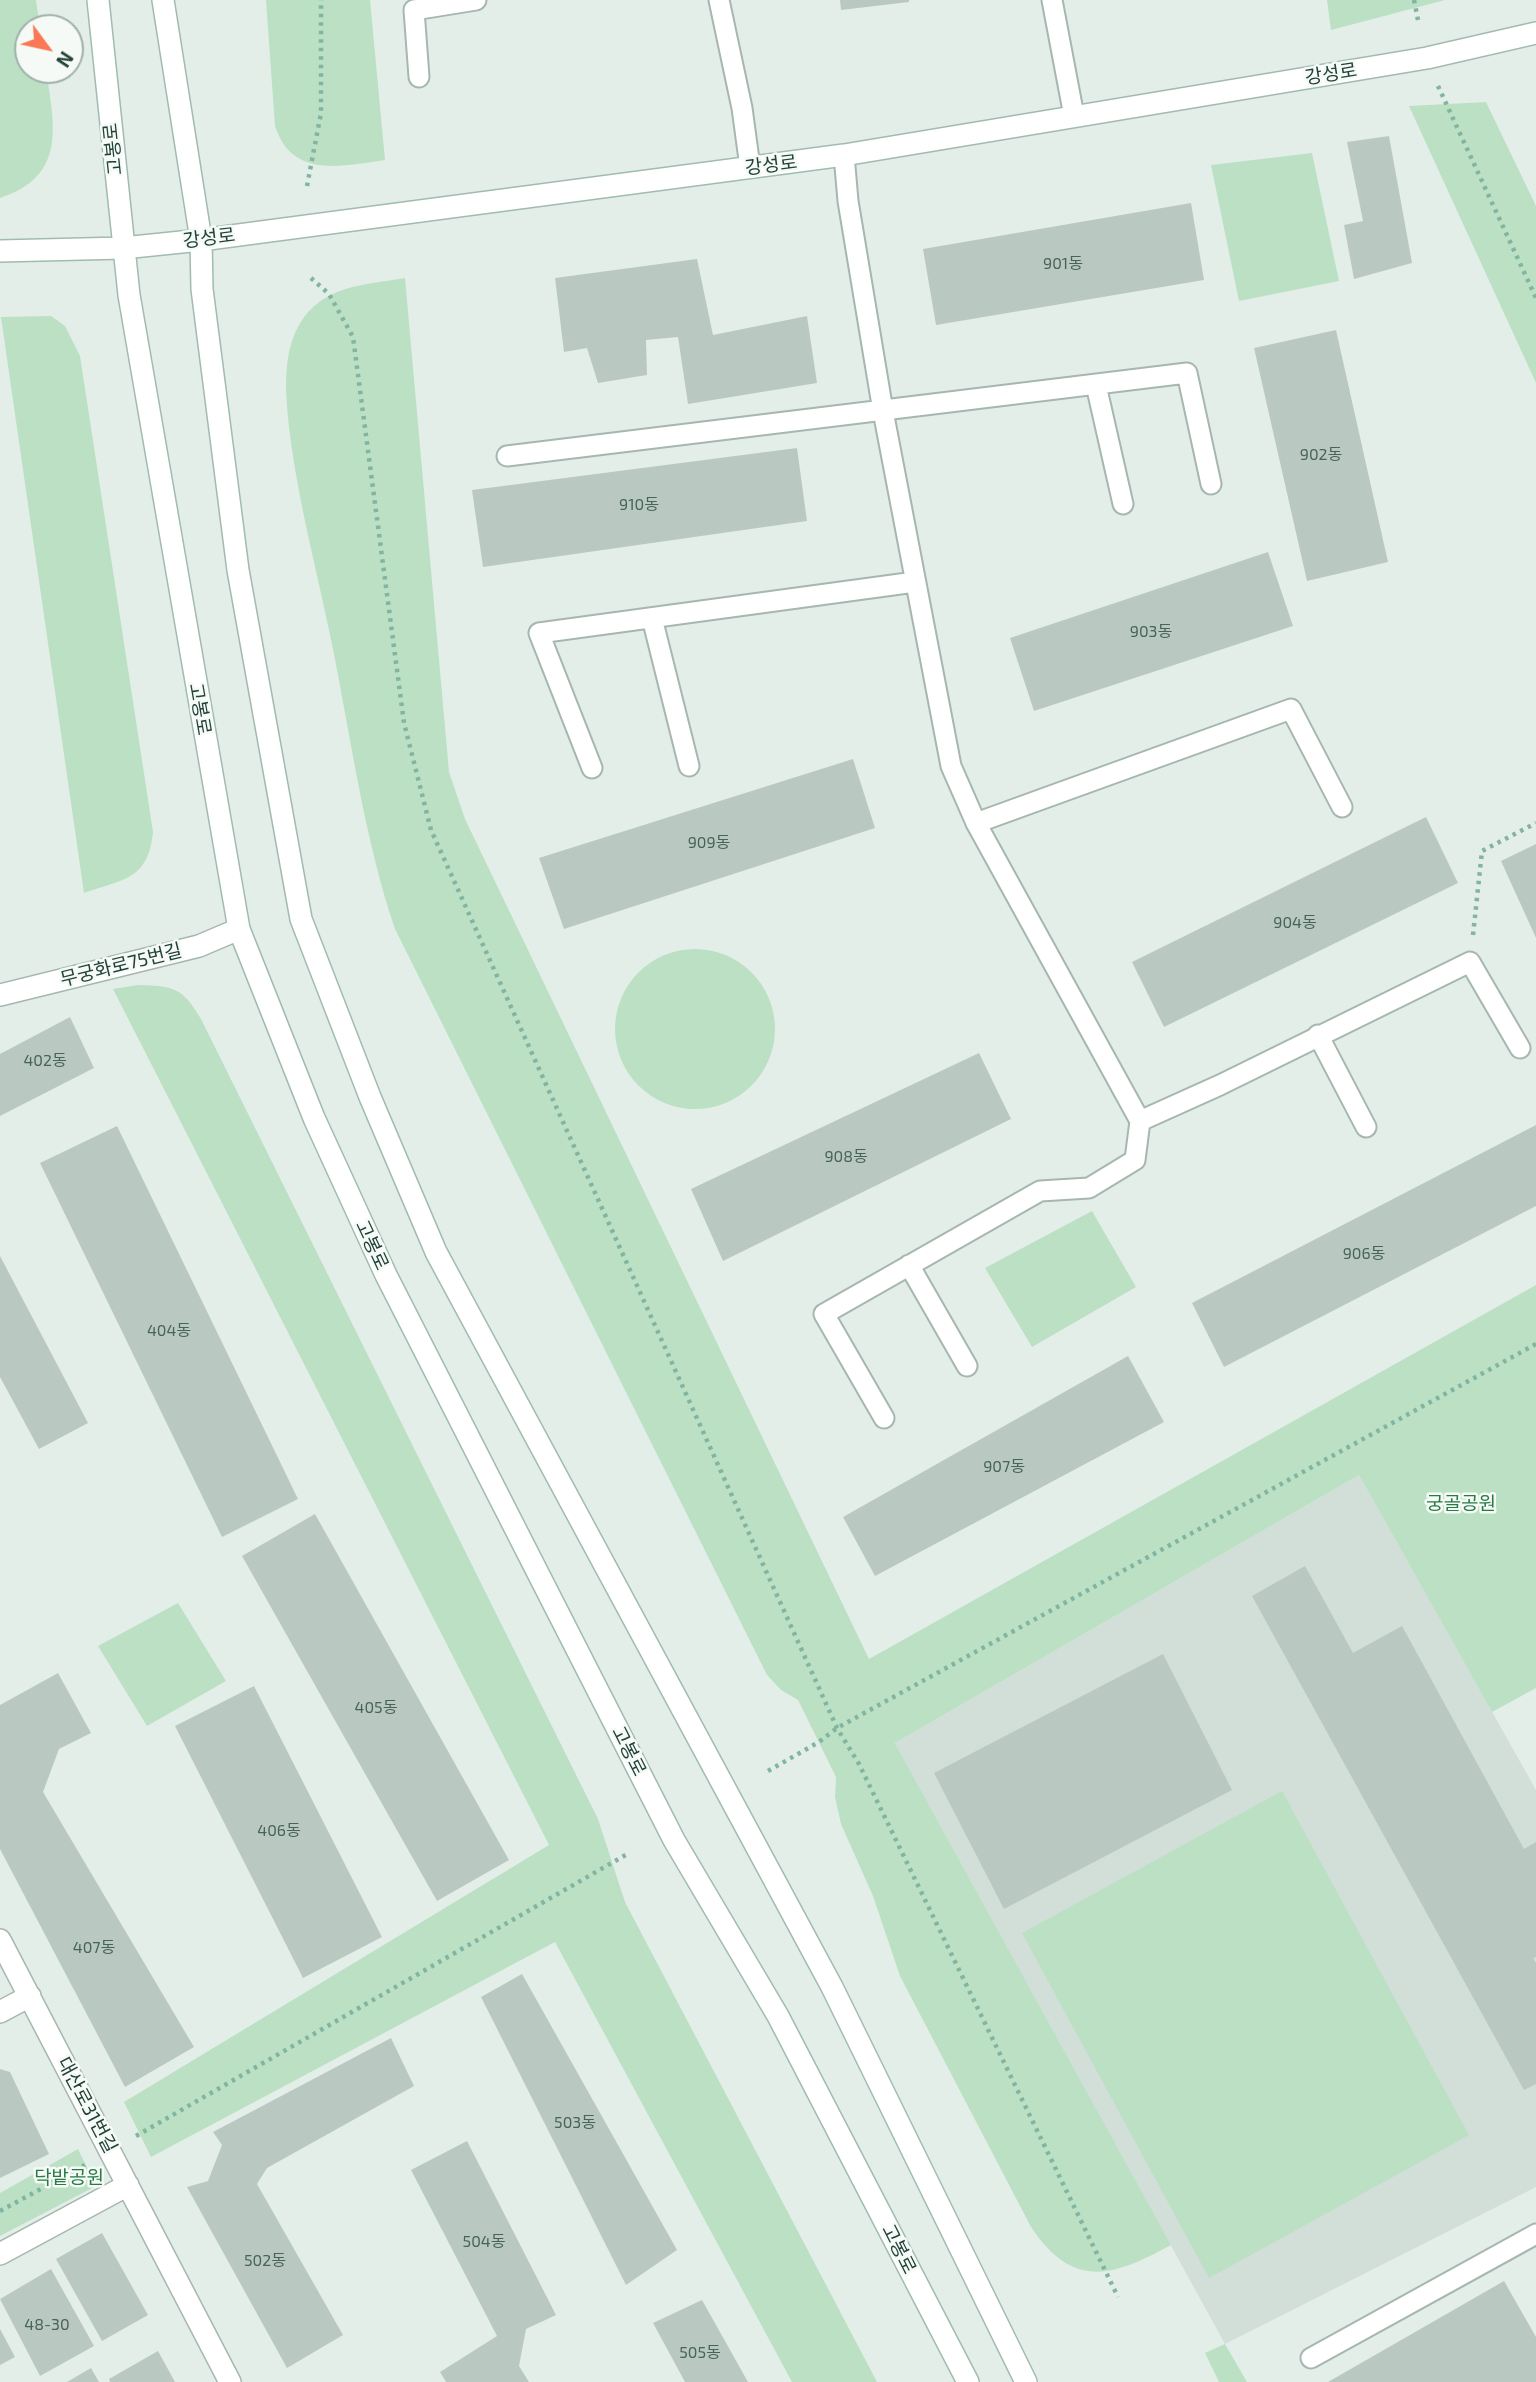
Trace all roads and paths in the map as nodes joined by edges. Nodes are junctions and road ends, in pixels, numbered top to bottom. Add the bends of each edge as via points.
1 (98, 0) edge
2 (163, 0) edge
3 (321, 0) edge
4 (476, 0) edge
5 (719, 0) edge
6 (1052, 0) edge
7 (1414, 0) edge
8 (1418, 20) dead end
9 (1536, 33) edge
10 (419, 77) dead end
11 (1437, 84) dead end
12 (1074, 116) junction
13 (844, 155) junction
14 (750, 167) junction
15 (307, 187) dead end
16 (201, 240) junction
17 (123, 248) junction
18 (0, 251) edge
19 (311, 278) dead end
20 (1536, 298) edge
21 (1096, 384) junction
22 (883, 411) junction
23 (507, 456) dead end
24 (1211, 484) dead end
25 (1123, 504) dead end
26 (915, 582) junction
27 (652, 618) junction
28 (689, 766) dead end
29 (592, 768) dead end
30 (1342, 807) dead end
31 (976, 822) junction
32 (1536, 823) edge
33 (239, 929) junction
34 (1470, 962) junction
35 (0, 995) edge
36 (1318, 1035) junction
37 (1520, 1048) dead end
38 (1140, 1121) junction
39 (1366, 1128) dead end
40 (909, 1265) junction
41 (1536, 1344) edge
42 (967, 1366) dead end
43 (884, 1418) dead end
44 (837, 1728) junction
45 (768, 1771) dead end
46 (629, 1853) dead end
47 (0, 1940) edge
48 (30, 1996) junction
49 (0, 2012) edge
50 (130, 2140) dead end
51 (94, 2161) dead end
52 (128, 2185) junction
53 (0, 2211) edge
54 (1536, 2234) edge
55 (0, 2254) edge
56 (1118, 2297) dead end
57 (1311, 2358) dead end
58 (230, 2382) edge
59 (968, 2382) edge
60 (1026, 2382) edge

1 - 17 main road, 고봉로
2 - 16 main road
3 - 15 path via 321,113
4 - 10 lane via 414,10
5 - 14 lane
6 - 12 lane
7 - 8 path
9 - 12 main road, 강성로 via 1427,58
11 - 20 path
12 - 13 main road, 강성로
13 - 14 main road, 강성로
13 - 22 lane
14 - 16 main road, 강성로
16 - 17 main road, 강성로
16 - 60 main road via 202,289 238,569 300,919 436,1252 832,1987
17 - 18 main road, 강성로
17 - 33 main road, 고봉로
19 - 44 path via 329,294 353,337 404,723 431,830
21 - 22 lane
21 - 24 lane via 1187,373
21 - 25 lane
22 - 23 lane
22 - 26 lane
26 - 27 lane
26 - 31 lane via 951,766
27 - 28 lane
27 - 29 lane via 539,633
30 - 31 lane via 1291,709
31 - 38 lane
32 - 34 path via 1482,851
33 - 35 main road, 무궁화로75번길 via 199,946
33 - 59 main road, 고봉로 via 314,1118 386,1275 674,1840 778,2016
34 - 36 lane
34 - 37 lane
36 - 38 lane
36 - 39 lane
38 - 40 lane via 1135,1160 1089,1188 1040,1191
40 - 42 lane
40 - 43 lane via 824,1314
41 - 44 path
44 - 45 path
44 - 56 path via 859,1764
46 - 50 path
47 - 48 main road, 대산로31번길
48 - 49 main road
48 - 52 main road, 대산로31번길
51 - 53 path
52 - 55 main road
52 - 58 main road, 대산로31번길
54 - 57 lane

